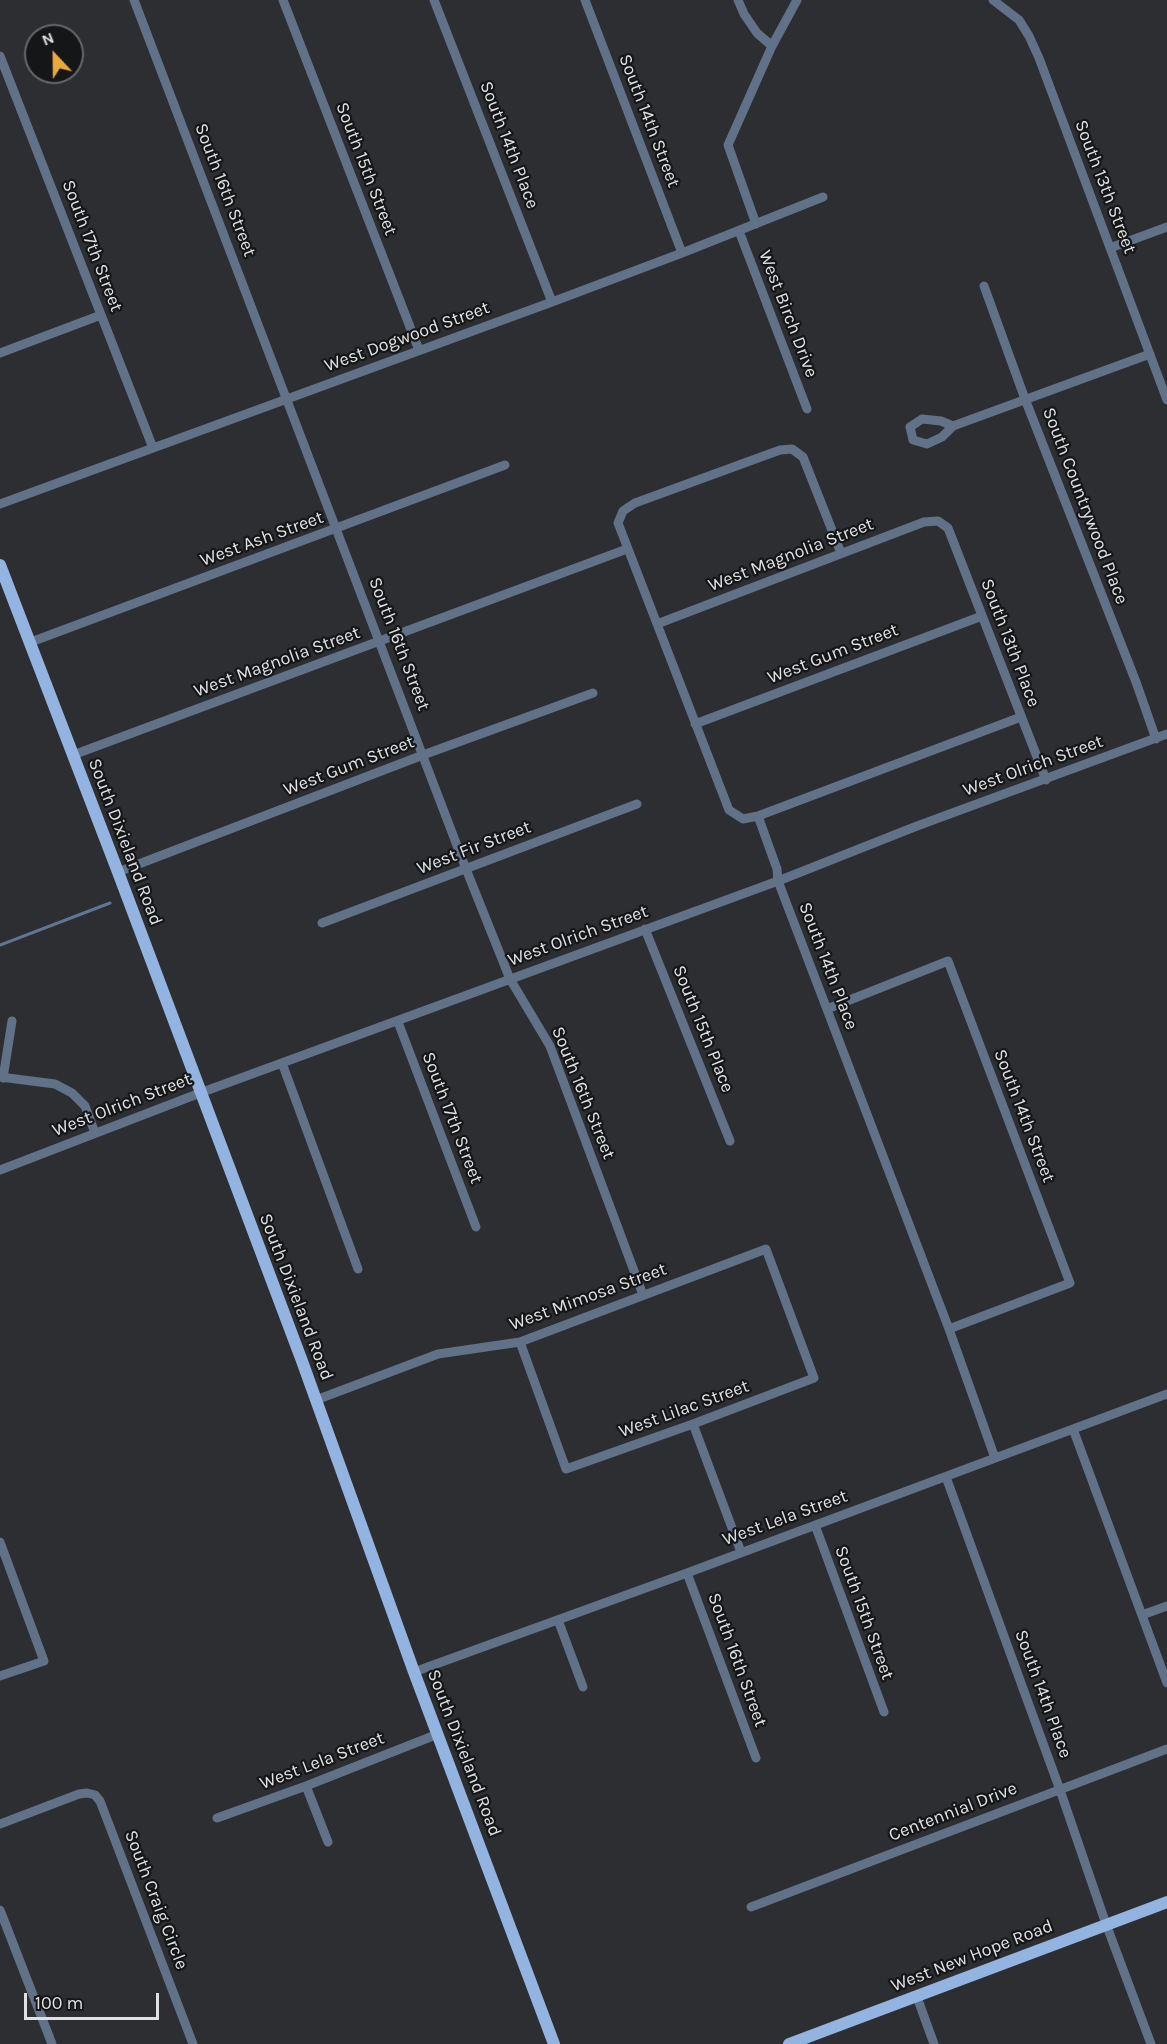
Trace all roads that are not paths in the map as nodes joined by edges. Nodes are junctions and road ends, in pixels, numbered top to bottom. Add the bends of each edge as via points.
1 (134, 0) edge
2 (283, 0) edge
3 (435, 0) edge
4 (585, 0) edge
5 (738, 0) edge
6 (797, 0) edge
7 (993, 0) edge
8 (772, 46) junction
9 (0, 56) edge
10 (824, 197) dead end
11 (756, 224) junction
12 (1167, 228) edge
13 (738, 231) junction
14 (1110, 248) junction
15 (682, 253) junction
16 (984, 286) dead end
17 (552, 302) junction
18 (101, 315) junction
19 (419, 350) junction
20 (0, 353) edge
21 (1150, 354) junction
22 (288, 398) junction
23 (1025, 399) junction
24 (1167, 399) edge
25 (807, 409) dead end
26 (953, 426) dead end
27 (153, 448) junction
28 (505, 465) dead end
29 (0, 504) edge
30 (938, 521) joint
31 (337, 529) junction
32 (627, 549) junction
33 (841, 553) junction
34 (0, 565) edge
35 (982, 616) junction
36 (657, 624) junction
37 (380, 641) junction
38 (31, 642) junction
39 (592, 693) dead end
40 (1021, 717) junction
41 (695, 724) junction
42 (1167, 734) edge
43 (1156, 739) junction
44 (73, 755) junction
45 (423, 755) junction
46 (1046, 780) junction
47 (637, 804) dead end
48 (758, 816) junction
49 (466, 869) junction
50 (118, 872) junction
51 (778, 881) junction
52 (322, 923) dead end
53 (645, 929) junction
54 (510, 979) junction
55 (827, 1009) junction
56 (12, 1022) dead end
57 (398, 1022) junction
58 (282, 1064) junction
59 (2, 1078) edge
60 (200, 1093) junction
61 (95, 1133) junction
62 (730, 1141) dead end
63 (0, 1170) edge
64 (476, 1227) dead end
65 (358, 1269) dead end
66 (643, 1295) junction
67 (948, 1329) junction
68 (520, 1342) junction
69 (814, 1378) joint
70 (1167, 1394) edge
71 (316, 1400) junction
72 (693, 1424) junction
73 (1073, 1429) junction
74 (995, 1458) junction
75 (946, 1477) junction
76 (815, 1525) junction
77 (0, 1542) edge
78 (741, 1552) junction
79 (687, 1573) junction
80 (1167, 1606) edge
81 (1142, 1615) junction
82 (558, 1620) junction
83 (414, 1672) junction
84 (0, 1676) edge
85 (1167, 1683) edge
86 (582, 1687) dead end
87 (884, 1712) dead end
88 (438, 1734) junction
89 (1167, 1749) edge
90 (756, 1758) dead end
91 (306, 1786) junction
92 (1060, 1790) junction
93 (217, 1818) dead end
94 (0, 1824) edge
95 (328, 1842) dead end
96 (1167, 1902) edge
97 (751, 1906) dead end
98 (0, 1910) edge
99 (1106, 1924) junction
100 (916, 1996) junction
101 (52, 2044) edge
102 (193, 2044) edge
103 (554, 2044) edge
104 (789, 2044) edge
105 (934, 2044) edge
106 (1151, 2044) edge

1 - 22 street, South 16th Street
2 - 19 street, South 15th Street
3 - 17 street, South 14th Place
4 - 15 street, South 14th Street
5 - 8 street via 757,33
6 - 8 street
7 - 14 street, South 13th Street via 1019,20 1029,36
8 - 11 street via 728,145
9 - 18 street, South 17th Street
10 - 11 street, West Dogwood Street
11 - 13 street, West Dogwood Street
12 - 14 street
13 - 15 street, West Dogwood Street
13 - 25 street, West Birch Drive
14 - 21 street, South 13th Street
15 - 17 street, West Dogwood Street
16 - 23 street, South Countrywood Place
17 - 19 street, West Dogwood Street
18 - 20 street
18 - 27 street, South 17th Street
19 - 22 street, West Dogwood Street
21 - 23 street
21 - 24 street, South 13th Street
22 - 27 street, West Dogwood Street
22 - 31 street, South 16th Street
23 - 26 street
23 - 43 street, South Countrywood Place
27 - 29 street, West Dogwood Street
28 - 31 street, West Ash Street
30 - 33 street, West Magnolia Street via 924,522
30 - 35 street, South 13th Place via 948,528
31 - 37 street, South 16th Street
31 - 38 street, West Ash Street
32 - 33 street via 618,523 623,511 634,503 792,449 801,454
32 - 36 street
32 - 37 street, West Magnolia Street
33 - 36 street, West Magnolia Street
34 - 38 main road, South Dixieland Road
35 - 40 street, South 13th Place
35 - 41 street, West Gum Street
36 - 41 street
37 - 44 street, West Magnolia Street
37 - 45 street, South 16th Street
38 - 44 main road, South Dixieland Road
39 - 45 street, West Gum Street
40 - 46 street, South 13th Place
40 - 48 street
41 - 48 street via 729,810 743,819
42 - 43 street, West Olrich Street
43 - 46 street, West Olrich Street
44 - 50 main road, South Dixieland Road
45 - 49 street, South 16th Street
45 - 50 street, West Gum Street
46 - 51 street, West Olrich Street
47 - 49 street, West Fir Street
48 - 51 street, South 14th Place
49 - 52 street, West Fir Street
49 - 54 street, South 16th Street
50 - 60 main road, South Dixieland Road
51 - 53 street, West Olrich Street
51 - 55 street, South 14th Place
53 - 54 street, West Olrich Street
53 - 62 street, South 15th Place
54 - 57 street, West Olrich Street
54 - 66 street, South 16th Street via 550,1046
55 - 67 street, South 14th Place
55 - 67 street, South 14th Street via 948,961 1070,1283
56 - 59 street
57 - 58 street, West Olrich Street
57 - 64 street, South 17th Street
58 - 60 street, West Olrich Street
58 - 65 street
59 - 61 street via 55,1084 72,1093 85,1106
60 - 61 street, West Olrich Street
60 - 71 main road, South Dixieland Road
61 - 63 street, West Olrich Street
66 - 68 street, West Mimosa Street
66 - 69 street, West Mimosa Street via 766,1249
67 - 74 street, South 14th Place
68 - 71 street, West Mimosa Street via 438,1354
68 - 72 street, West Lilac Street via 566,1468
69 - 72 street, West Lilac Street
70 - 73 street, West Lela Street
71 - 83 main road, South Dixieland Road
72 - 78 street
73 - 74 street, West Lela Street
73 - 81 street
74 - 75 street, West Lela Street
75 - 76 street, West Lela Street
75 - 92 street, South 14th Place
76 - 78 street, West Lela Street
76 - 87 street, South 15th Street
77 - 84 street via 44,1661
78 - 79 street, West Lela Street
79 - 82 street, West Lela Street
79 - 90 street, South 16th Street
80 - 81 street
81 - 85 street
82 - 83 street, West Lela Street
82 - 86 street
83 - 88 main road, South Dixieland Road
88 - 91 street, West Lela Street
88 - 103 main road, South Dixieland Road
89 - 92 street, Centennial Drive
91 - 93 street, West Lela Street
91 - 95 street
92 - 97 street, Centennial Drive
92 - 99 street, South 14th Place
94 - 102 street, South Craig Circle via 79,1794 95,1795
96 - 99 main road, West New Hope Road
98 - 101 street
99 - 100 main road, West New Hope Road
99 - 106 street
100 - 104 main road, West New Hope Road
100 - 105 street

